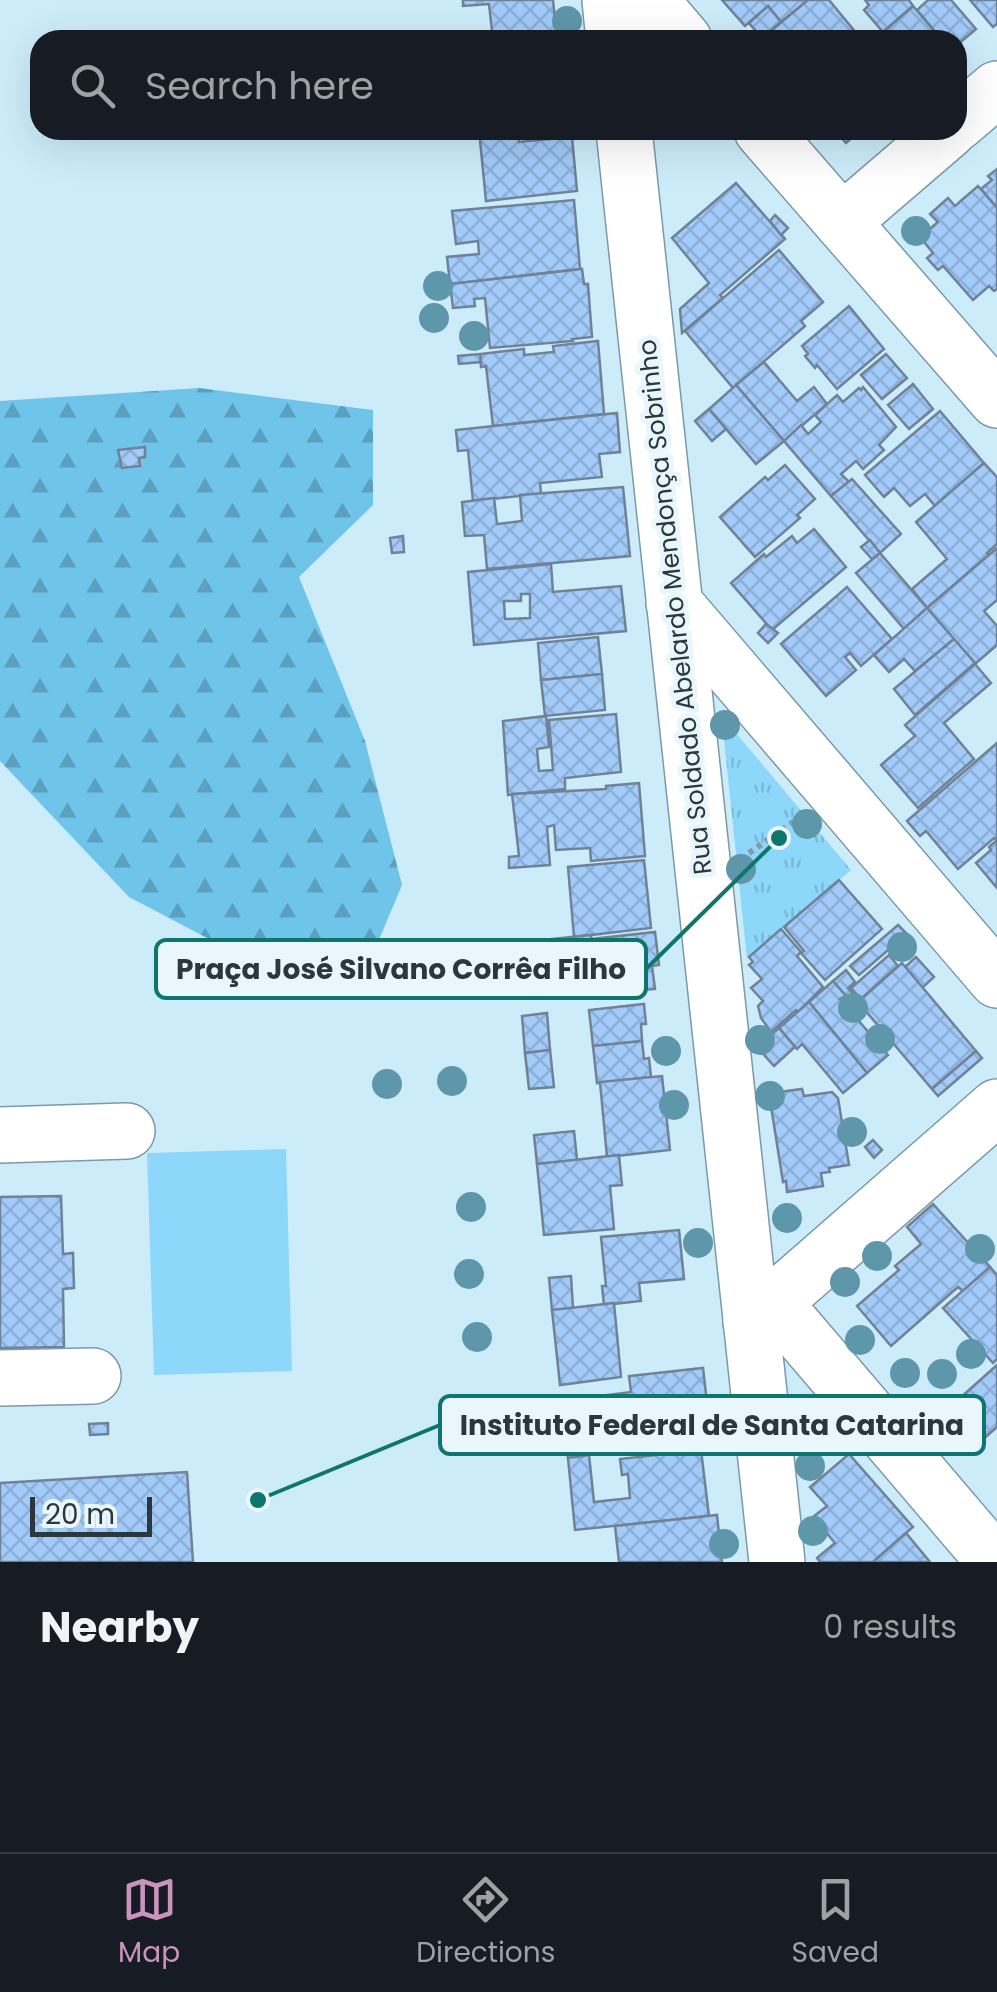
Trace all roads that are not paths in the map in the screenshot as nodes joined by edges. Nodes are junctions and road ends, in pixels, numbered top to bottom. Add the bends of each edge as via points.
1 (610, 0) edge
2 (650, 0) edge
3 (613, 30) edge
4 (676, 30) edge
5 (997, 88) edge
6 (967, 114) edge
7 (625, 140) edge
8 (771, 140) edge
9 (936, 140) edge
10 (842, 222) junction
11 (997, 400) edge
12 (674, 603) junction
13 (997, 980) edge
14 (997, 1106) edge
15 (127, 1131) dead end
16 (0, 1134) edge
17 (763, 1312) junction
18 (93, 1376) dead end
19 (0, 1378) edge
20 (777, 1562) edge
21 (995, 1562) edge

1 - 3 street
2 - 4 street
5 - 6 street
7 - 12 street, Rua Soldado Abelardo Mendonça Sobrinho
8 - 10 street
9 - 10 street
10 - 11 street
12 - 13 street
12 - 17 street, Rua Soldado Abelardo Mendonça Sobrinho
14 - 17 street
15 - 16 street
17 - 20 street, Rua Soldado Abelardo Mendonça Sobrinho
17 - 21 street
18 - 19 street

